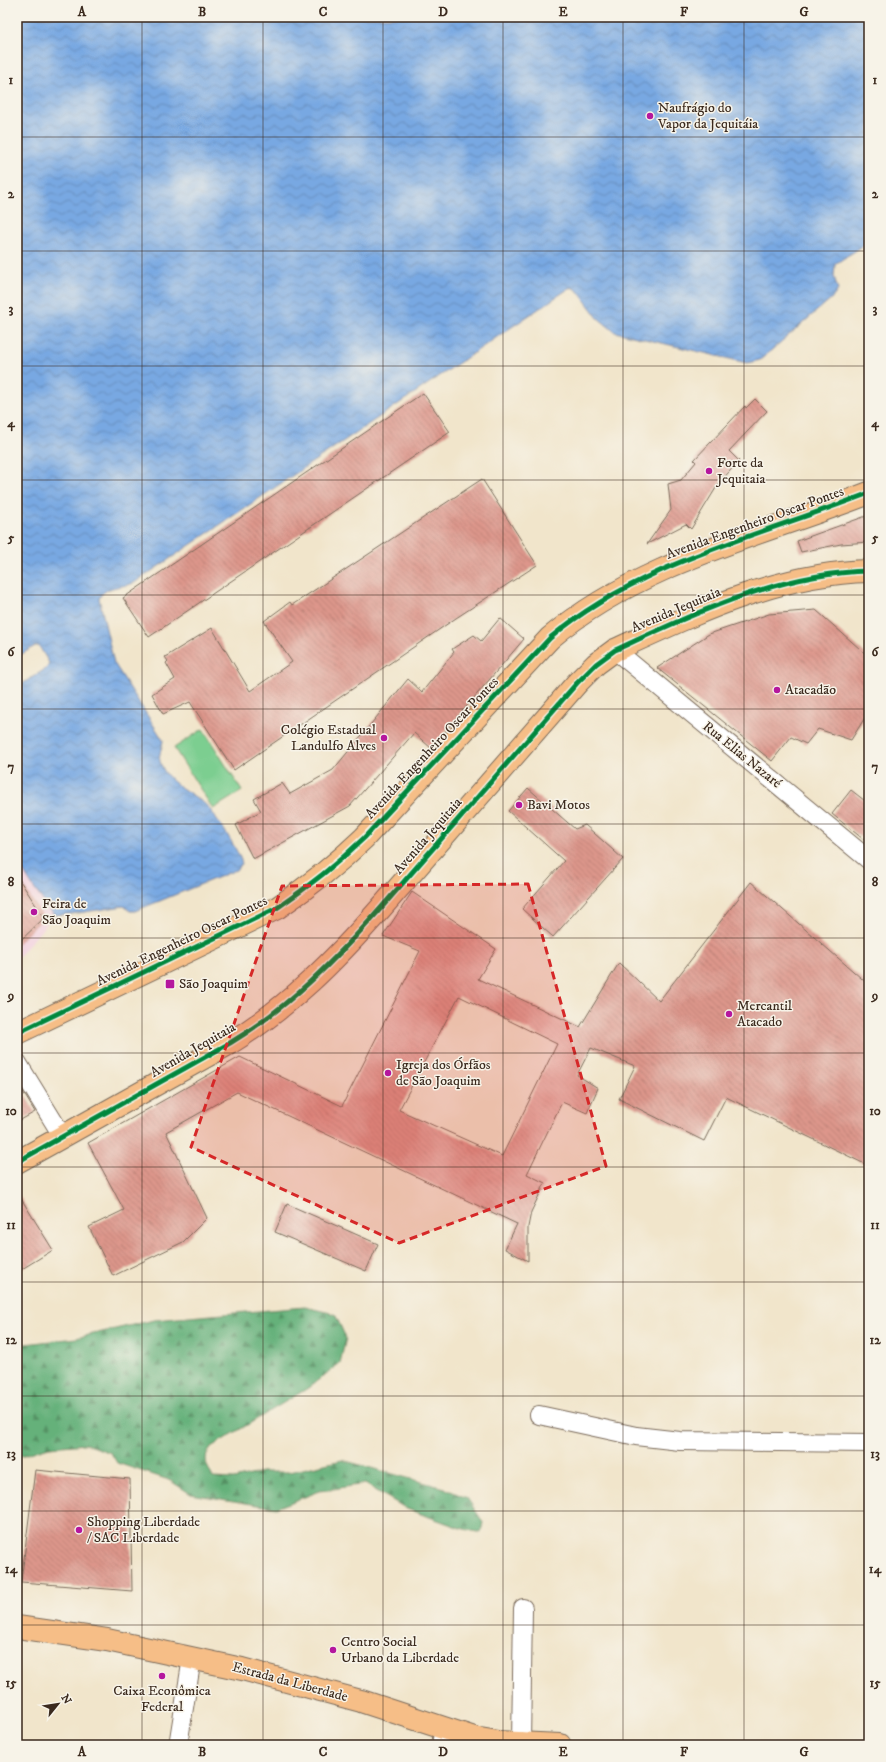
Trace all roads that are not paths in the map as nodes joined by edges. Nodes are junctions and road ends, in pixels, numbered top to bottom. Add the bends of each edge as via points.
1 (869, 493) edge
2 (869, 571) edge
3 (615, 650) junction
4 (869, 860) edge
5 (17, 1033) edge
6 (17, 1062) edge
7 (63, 1137) junction
8 (17, 1162) edge
9 (539, 1415) dead end
10 (869, 1443) edge
11 (523, 1608) dead end
12 (17, 1627) edge
13 (192, 1658) junction
14 (443, 1736) edge
15 (521, 1743) junction
16 (178, 1745) edge
17 (560, 1745) edge

1 - 5 main road, Avenida Engenheiro Oscar Pontes via 663,570 587,611 550,638 364,838 309,886 277,908
2 - 3 main road, Avenida Jequitaia via 808,576 751,592
3 - 4 street, Rua Elias Nazaré
3 - 7 main road, Avenida Jequitaia via 577,683 376,914 295,996 250,1031
6 - 7 street
7 - 8 main road, Avenida Jequitaia
9 - 10 street via 629,1435 680,1442
11 - 15 street
12 - 13 main road, Estrada da Liberdade via 107,1640
13 - 14 main road, Estrada da Liberdade via 315,1688
13 - 16 street
14 - 15 main road, Estrada da Liberdade
15 - 17 main road, Estrada da Liberdade

